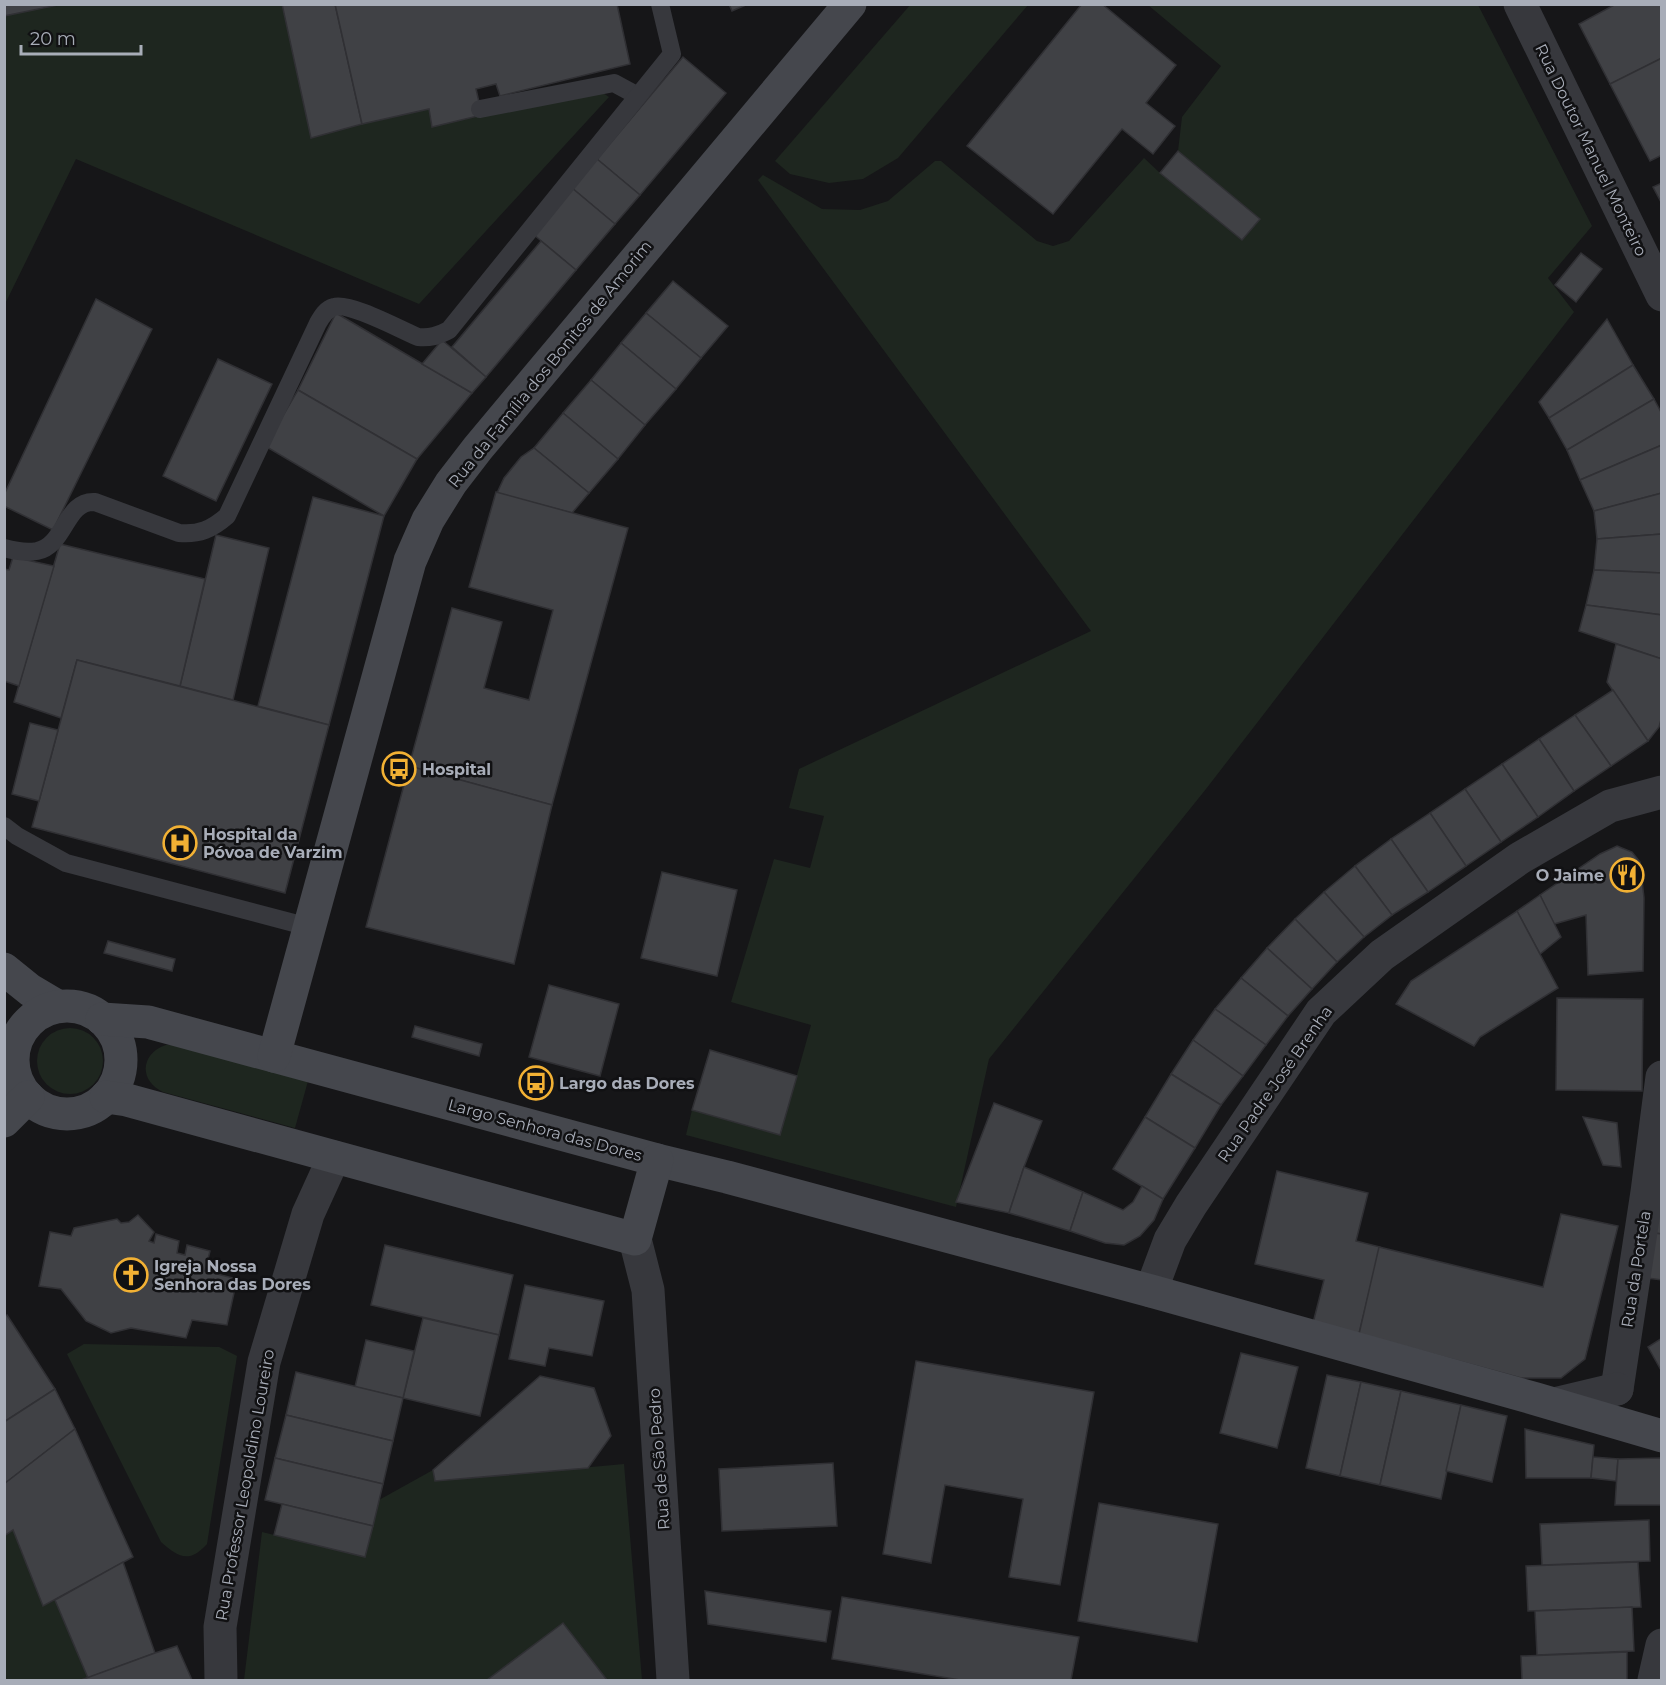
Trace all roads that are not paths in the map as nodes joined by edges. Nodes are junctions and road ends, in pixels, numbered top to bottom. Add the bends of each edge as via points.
1 (660, 4) edge
2 (850, 4) edge
3 (1520, 4) edge
4 (638, 96) junction
5 (480, 109) dead end
6 (1662, 295) edge
7 (4, 548) edge
8 (1662, 792) edge
9 (4, 826) edge
10 (309, 927) junction
11 (4, 969) edge
12 (57, 1006) junction
13 (102, 1018) junction
14 (274, 1056) junction
15 (1662, 1077) edge
16 (16, 1083) edge
17 (105, 1097) junction
18 (4, 1121) edge
19 (334, 1157) junction
20 (657, 1160) junction
21 (635, 1239) junction
22 (1151, 1291) junction
23 (1617, 1389) junction
24 (1554, 1404) junction
25 (1660, 1435) edge
26 (1662, 1645) edge
27 (221, 1680) edge
28 (674, 1680) edge
29 (1654, 1680) edge

1 - 4 lane via 672,54
2 - 10 main road, Rua da Família dos Bonitos de Amorim via 478,448 428,520 410,561
3 - 6 street, Rua Doutor Manuel Monteiro
4 - 5 lane via 614,83
4 - 7 lane via 449,330 430,338 418,337 349,307 331,307 323,314 226,516 218,524 192,535 179,533 87,501 72,513 45,549 21,552
8 - 22 street, Rua Padre José Brenha via 1610,806 1521,858 1382,955 1321,1012 1191,1205 1170,1240
9 - 10 lane via 66,863
10 - 14 main road, Rua da Família dos Bonitos de Amorim
11 - 12 main road
12 - 13 main road via 73,1005
12 - 16 main road via 32,1017 19,1034 13,1053
13 - 14 main road, Largo Senhora das Dores via 148,1022
13 - 17 main road via 112,1029 121,1058 120,1072
14 - 20 main road, Largo Senhora das Dores
15 - 23 street, Rua da Portela
16 - 17 main road via 39,1106 52,1112 81,1112
16 - 18 main road
17 - 19 main road
19 - 21 main road
19 - 27 street, Rua Professor Leopoldino Loureiro via 308,1214 264,1362 220,1628
20 - 21 main road, Largo Senhora das Dores
20 - 22 main road
21 - 28 street, Rua de São Pedro via 648,1290
22 - 24 main road
23 - 24 street
23 - 25 street
24 - 25 main road
26 - 29 street

